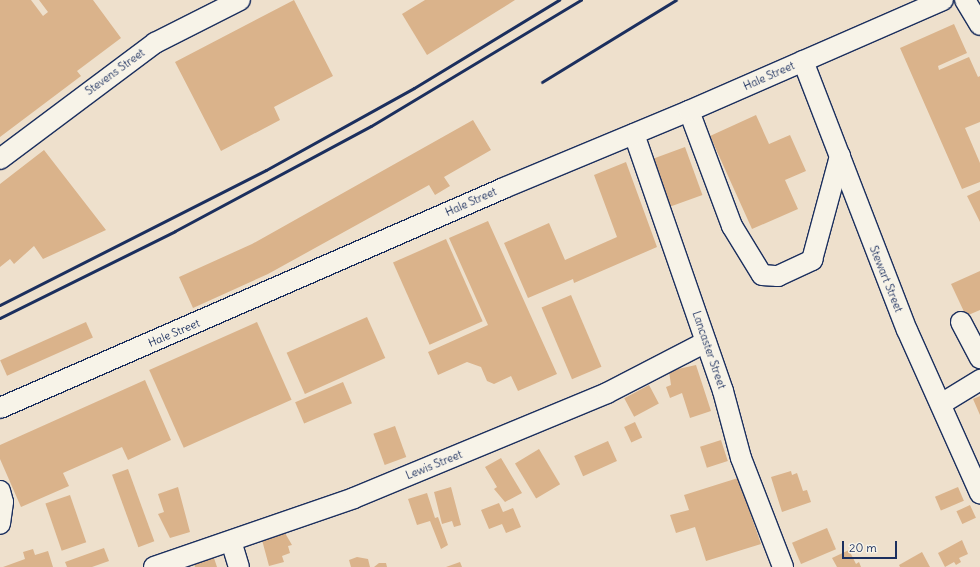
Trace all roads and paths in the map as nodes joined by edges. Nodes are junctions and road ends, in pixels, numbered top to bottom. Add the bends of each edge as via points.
1 (240, 0) edge
2 (943, 0) edge
3 (965, 0) edge
4 (980, 25) edge
5 (803, 61) junction
6 (689, 111) junction
7 (634, 134) junction
8 (840, 156) junction
9 (0, 159) edge
10 (961, 322) dead end
11 (706, 342) junction
12 (980, 358) edge
13 (980, 380) edge
14 (941, 404) junction
15 (0, 408) edge
16 (0, 491) edge
17 (980, 493) edge
18 (0, 524) edge
19 (231, 541) junction
20 (154, 567) edge
21 (239, 567) edge
22 (783, 567) edge

1 - 9 street, Stevens Street via 155,43
2 - 5 street, Hale Street
3 - 4 street
5 - 6 street, Hale Street
5 - 8 street, Stewart Street
6 - 7 street, Hale Street
6 - 8 street via 732,226 762,276 778,276 812,260
7 - 11 street, Lancaster Street
7 - 15 street, Hale Street via 504,188
8 - 14 street, Stewart Street via 904,324
10 - 12 street
11 - 19 street, Lewis Street via 593,399 354,498
11 - 22 street, Lancaster Street via 741,458
13 - 14 street
14 - 17 street, Stewart Street
16 - 18 street via 3,502
19 - 20 street, Lewis Street
19 - 21 street

